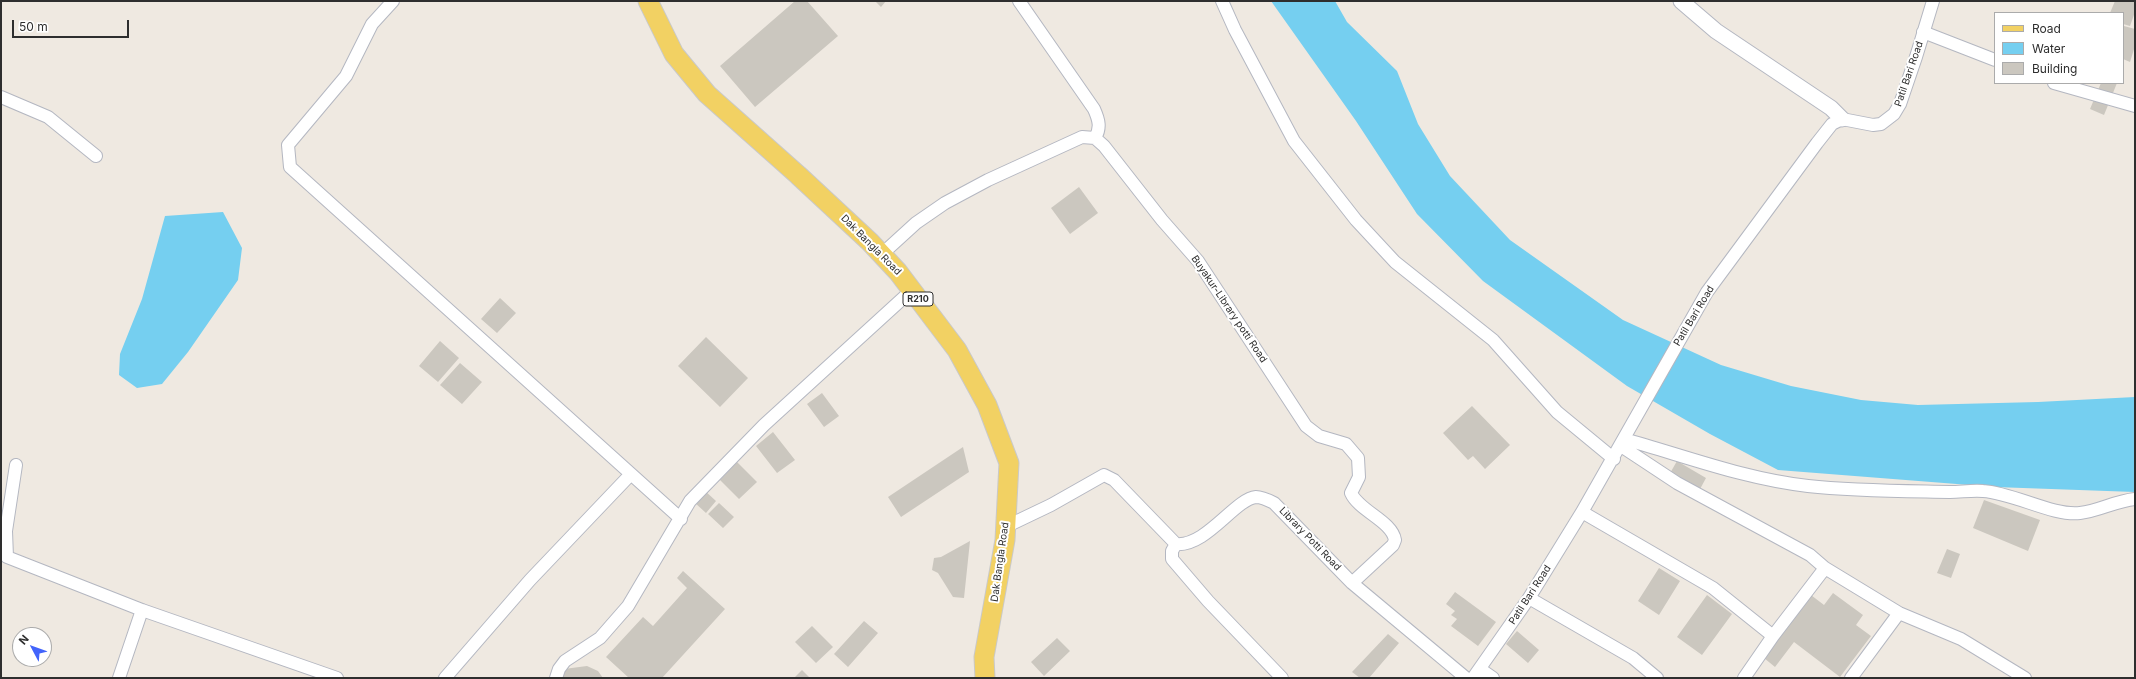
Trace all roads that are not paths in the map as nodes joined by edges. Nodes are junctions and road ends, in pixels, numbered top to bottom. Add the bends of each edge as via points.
1 (393, 1) edge
2 (648, 1) edge
3 (1019, 1) edge
4 (1222, 1) edge
5 (1681, 1) edge
6 (1933, 1) edge
7 (1924, 32) junction
8 (1994, 60) edge
9 (2058, 84) edge
10 (1, 97) edge
11 (2135, 106) edge
12 (1842, 119) junction
13 (1095, 138) junction
14 (96, 156) dead end
15 (882, 254) junction
16 (912, 290) junction
17 (1624, 439) junction
18 (1614, 459) junction
19 (16, 465) dead end
20 (631, 474) junction
21 (2135, 499) edge
22 (1582, 512) junction
23 (681, 519) junction
24 (1005, 527) junction
25 (1176, 544) junction
26 (1826, 568) junction
27 (1352, 582) junction
28 (1529, 598) junction
29 (142, 610) junction
30 (1899, 614) junction
31 (1773, 636) junction
32 (1477, 674) edge
33 (119, 678) edge
34 (337, 678) edge
35 (445, 678) edge
36 (556, 678) edge
37 (985, 678) edge
38 (1282, 678) edge
39 (1466, 678) edge
40 (1493, 678) edge
41 (1657, 678) edge
42 (1744, 678) edge
43 (1852, 678) edge
44 (2026, 678) edge

1 - 20 street via 372,24 346,76 288,145 290,167
2 - 15 main road, Dak Bangla Road / R210 via 674,54 707,94
3 - 13 street via 1094,109 1099,122
4 - 18 street via 1294,141 1356,220 1395,262 1493,340 1557,412
5 - 12 street via 1704,22 1831,108
6 - 7 street, Patil Bari Road
7 - 8 street
7 - 12 street, Patil Bari Road via 1900,104 1894,114 1881,124 1873,125
9 - 11 street
10 - 14 street via 48,117
12 - 17 street, Patil Bari Road via 1832,124 1817,143 1708,292
13 - 15 street via 1082,138 988,180 945,203 916,223
13 - 27 street, Buyakur-Library potti Road via 1198,261 1306,426 1319,436 1346,444 1358,458 1359,477 1351,493 1354,500 1388,528 1395,540 1393,545
15 - 16 main road, Dak Bangla Road / R210
16 - 23 street via 764,425 690,501
16 - 24 main road, Dak Bangla Road / R210 via 957,350 987,405 1009,463
17 - 18 street, Patil Bari Road
17 - 21 street via 1750,476 1807,486 1984,491 2078,514 2119,501
17 - 26 street via 1677,483 1810,555
18 - 22 street, Patil Bari Road
19 - 29 street via 6,531 7,557
20 - 23 street
20 - 35 street via 530,580
22 - 28 street, Patil Bari Road
22 - 31 street via 1713,588
23 - 36 street via 628,606 600,638 564,661
24 - 25 street via 1104,475 1114,480
24 - 37 main road, Dak Bangla Road / R210 via 1005,540 984,657
25 - 27 street, Library Potti Road via 1194,540 1248,500 1262,498 1274,503
25 - 38 street via 1172,551 1172,559
26 - 30 street
26 - 31 street
27 - 39 street, Library Potti Road
28 - 32 street, Patil Bari Road
28 - 41 street via 1633,658
29 - 33 street
29 - 34 street
30 - 43 street
30 - 44 street via 1961,639
31 - 42 street
32 - 40 street

